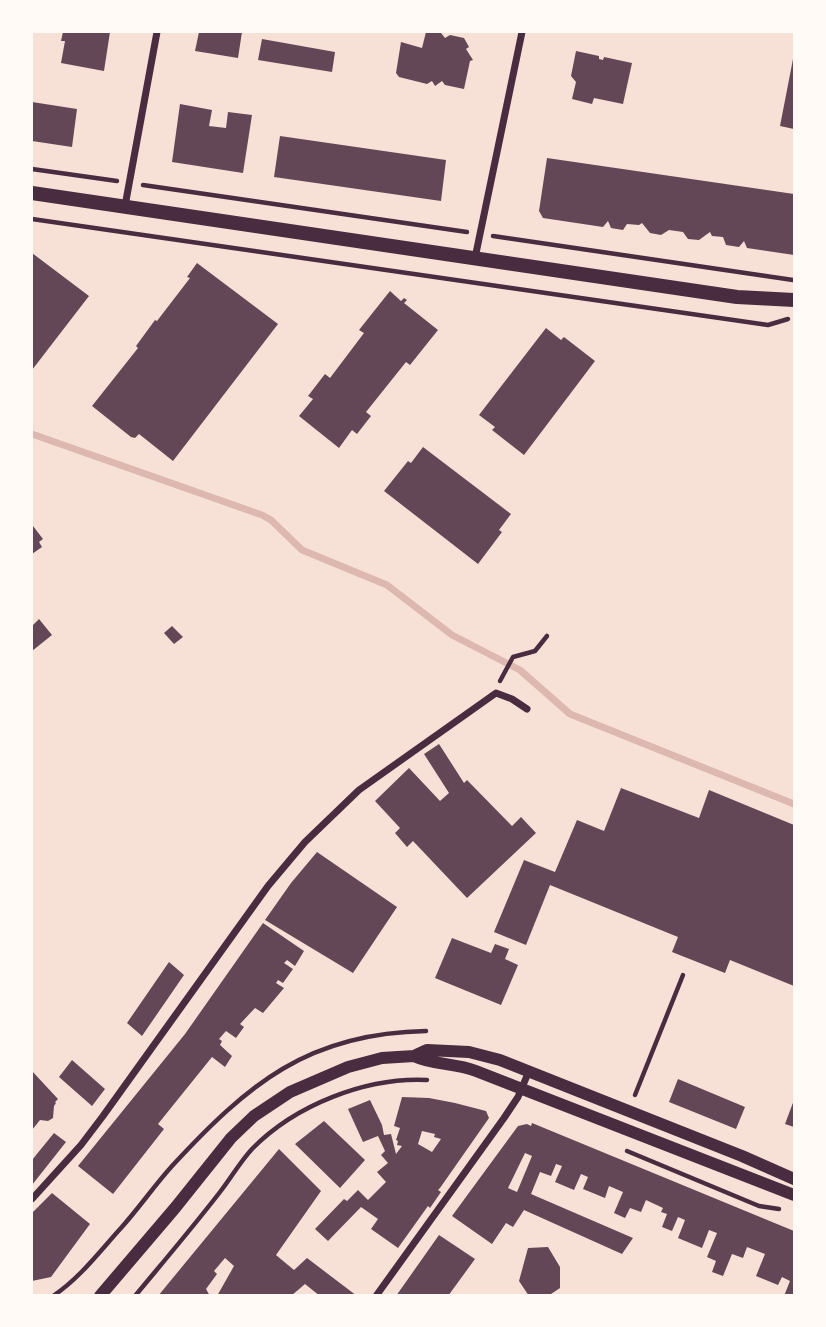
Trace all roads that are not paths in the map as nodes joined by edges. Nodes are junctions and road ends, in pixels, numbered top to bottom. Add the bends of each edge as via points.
1 (157, 32) edge
2 (522, 32) edge
3 (32, 193) edge
4 (125, 206) junction
5 (475, 258) junction
6 (794, 300) edge
7 (527, 709) dead end
8 (414, 1056) junction
9 (529, 1071) junction
10 (522, 1089) junction
11 (794, 1179) edge
12 (794, 1195) edge
13 (32, 1199) edge
14 (100, 1296) edge
15 (376, 1296) edge

1 - 4 street
2 - 5 street
3 - 4 main road
4 - 5 main road
5 - 6 main road via 737,297
7 - 13 street via 496,693 359,790 323,822 268,886 81,1145
8 - 9 street via 427,1050 470,1052
8 - 10 street via 466,1067
8 - 14 street via 382,1058 329,1073 254,1116 224,1145
9 - 10 street
9 - 11 street
10 - 12 street
10 - 15 street

